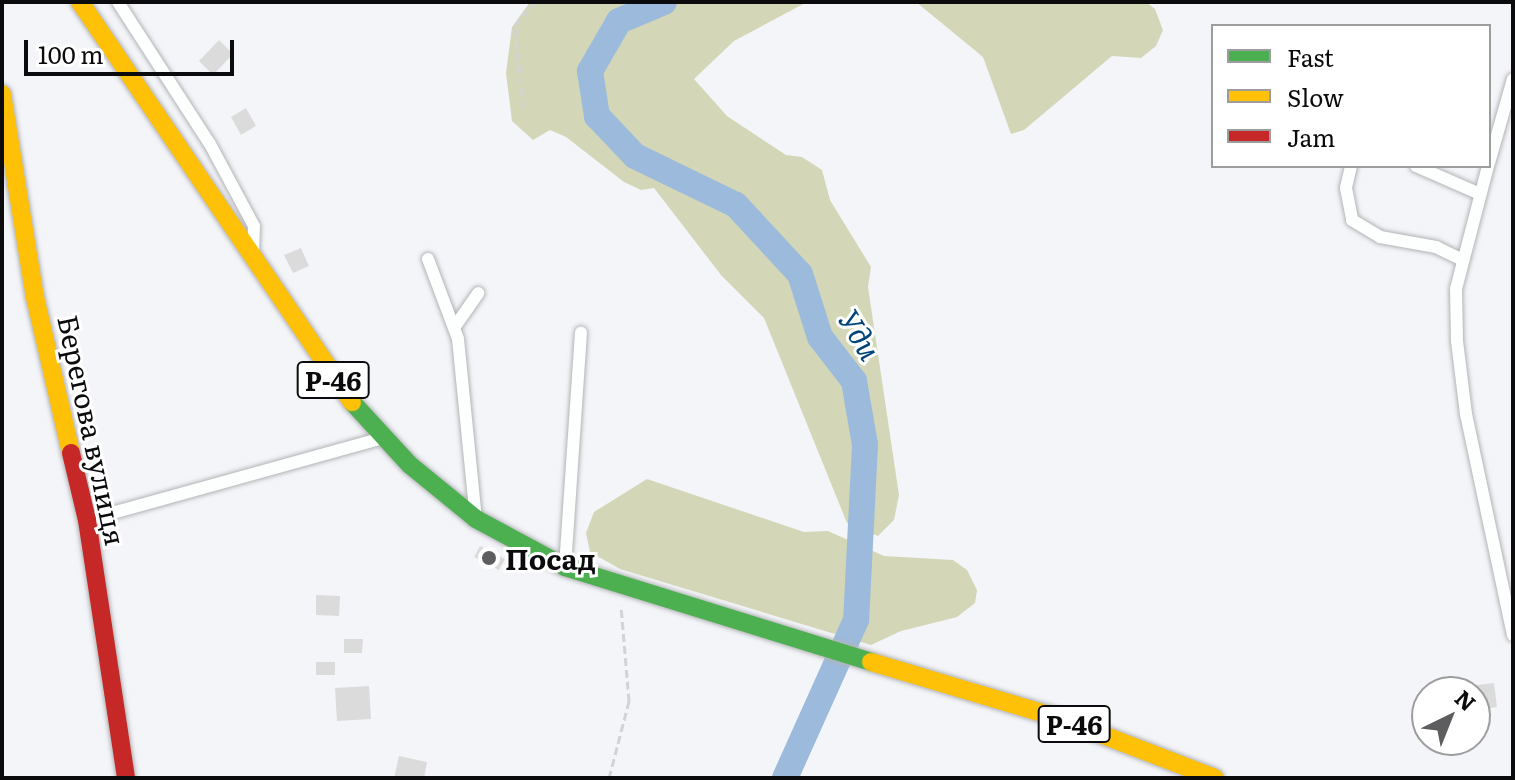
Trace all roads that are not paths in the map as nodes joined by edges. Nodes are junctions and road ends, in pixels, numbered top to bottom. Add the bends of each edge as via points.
1 (80, 2) edge
2 (118, 2) edge
3 (1513, 79) edge
4 (2, 94) edge
5 (1491, 157) edge
6 (1351, 168) edge
7 (1421, 168) edge
8 (1488, 168) edge
9 (1480, 194) junction
10 (428, 259) dead end
11 (1463, 260) junction
12 (253, 261) junction
13 (478, 293) dead end
14 (456, 325) junction
15 (581, 333) dead end
16 (382, 438) junction
17 (476, 519) junction
18 (87, 520) junction
19 (565, 567) junction
20 (1513, 635) edge
21 (126, 778) edge
22 (1215, 778) edge

1 - 12 main road, Р-46
2 - 12 street via 210,144 254,226
3 - 5 street
4 - 18 main road, Берегова вулиця via 35,297
6 - 11 street via 1346,188 1352,220 1380,237 1436,247
7 - 9 street
8 - 9 street
9 - 11 street
10 - 14 street
11 - 20 street via 1456,289 1466,414
12 - 16 main road, Р-46 via 333,380
13 - 14 street
14 - 17 street
15 - 19 street
16 - 17 main road, Р-46
16 - 18 street
17 - 19 main road, Р-46
18 - 21 main road, Берегова вулиця
19 - 22 main road, Р-46 via 710,616 1056,717

